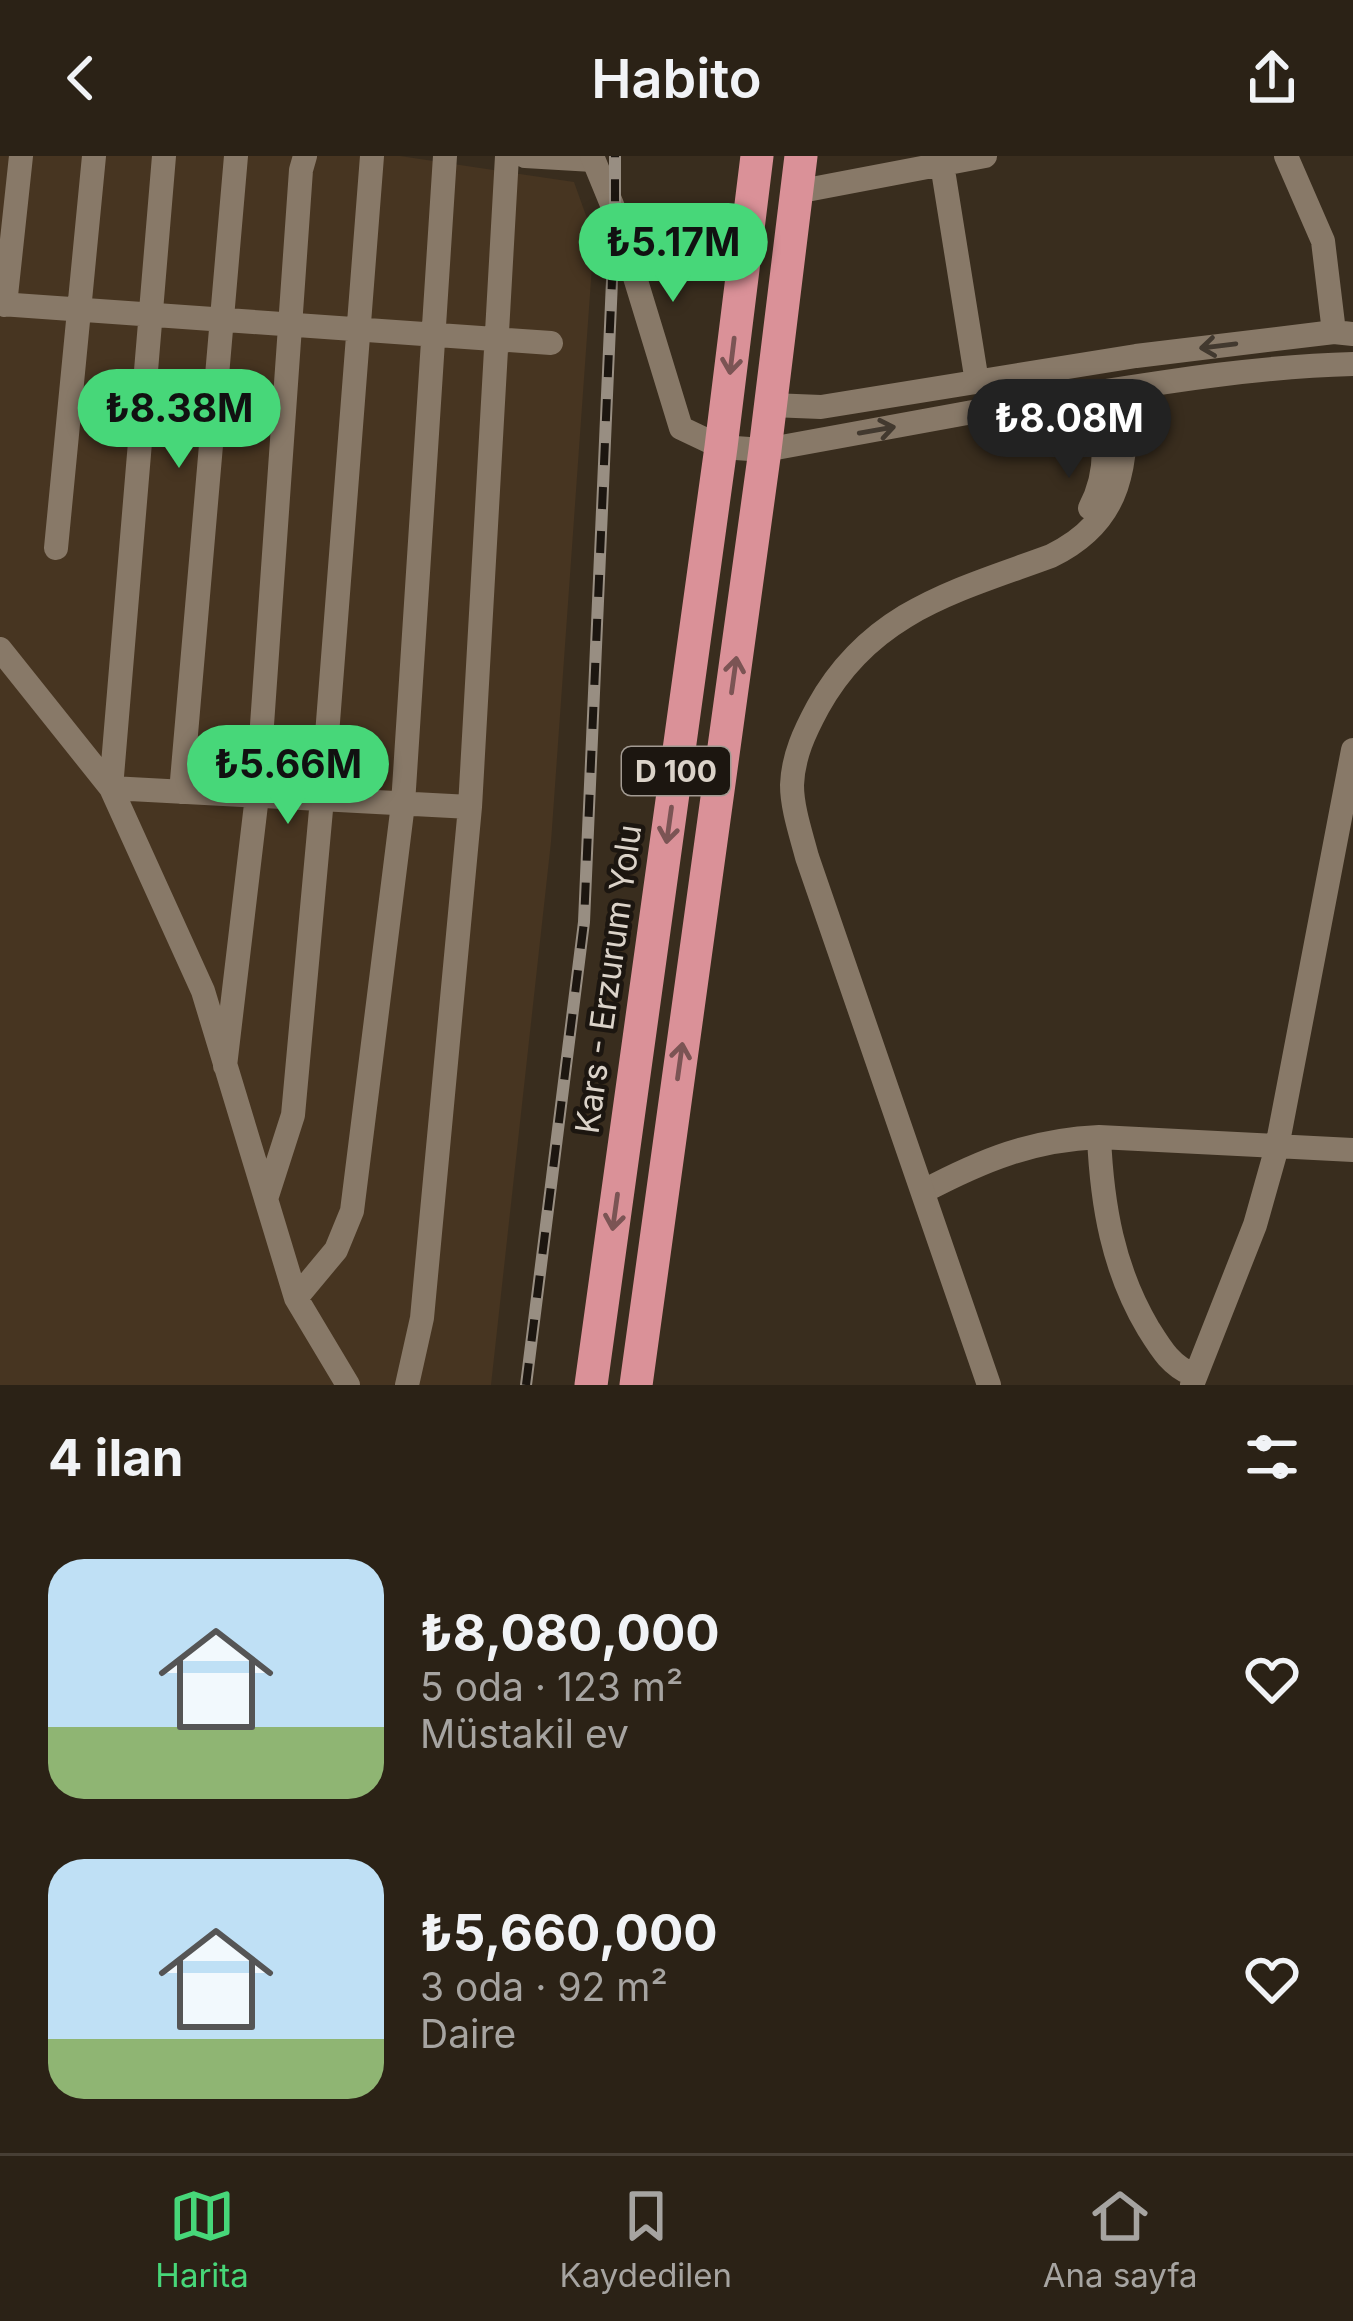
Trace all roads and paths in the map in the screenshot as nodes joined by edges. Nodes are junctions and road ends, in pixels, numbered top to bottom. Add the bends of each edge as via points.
1 (20, 156) edge
2 (94, 156) edge
3 (164, 156) edge
4 (236, 156) edge
5 (304, 156) edge
6 (372, 156) edge
7 (445, 156) edge
8 (507, 156) edge
9 (525, 156) edge
10 (757, 156) edge
11 (801, 156) edge
12 (985, 156) edge
13 (1286, 156) edge
14 (593, 158) edge
15 (944, 160) edge
16 (796, 192) junction
17 (1353, 302) edge
18 (2, 304) edge
19 (80, 310) junction
20 (150, 315) junction
21 (222, 320) junction
22 (290, 325) junction
23 (359, 329) junction
24 (1344, 333) edge
25 (433, 335) junction
26 (497, 339) junction
27 (551, 343) dead end
28 (1124, 358) junction
29 (1088, 364) junction
30 (1353, 364) edge
31 (1320, 365) junction
32 (976, 382) junction
33 (1126, 390) junction
34 (1095, 394) junction
35 (771, 405) junction
36 (721, 447) junction
37 (765, 450) junction
38 (56, 548) dead end
39 (1032, 563) junction
40 (0, 649) edge
41 (1353, 750) edge
42 (110, 788) junction
43 (181, 792) junction
44 (257, 796) junction
45 (322, 799) junction
46 (404, 803) junction
47 (470, 807) junction
48 (225, 1066) junction
49 (1100, 1136) junction
50 (1277, 1147) junction
51 (1353, 1150) edge
52 (923, 1191) junction
53 (266, 1199) junction
54 (296, 1298) junction
55 (1193, 1380) edge
56 (348, 1385) edge
57 (407, 1385) edge
58 (591, 1385) edge
59 (635, 1385) edge
60 (989, 1385) edge

1 - 18 street
2 - 19 street
3 - 20 street
4 - 21 street
5 - 22 street
6 - 23 street
7 - 25 street
8 - 26 street
9 - 14 street
10 -> 36 highway, Kars - Erzurum Yolu / D 100
11 - 16 highway, D 100
12 - 15 street
13 - 24 street via 1323,241
14 - 36 street via 680,428
15 - 16 street
15 - 32 street
16 - 35 highway, D 100
17 - 24 street
18 - 19 street
19 - 20 street
19 - 38 street
20 - 21 street
20 - 42 street
21 - 22 street
21 - 43 street
22 - 23 street
22 - 44 street
23 - 25 street
23 - 45 street
24 -> 28 street
24 - 31 street
25 - 26 street
25 - 46 street
26 - 27 street
26 - 47 street
28 - 29 street
28 - 33 street
29 - 32 street
29 - 34 street
30 - 31 street
31 - 33 street
32 - 35 street via 821,407
33 - 34 street
33 - 39 street via 1124,459 1112,501 1081,539
37 -> 34 street
34 - 39 street via 1105,454 1099,488 1081,520
35 - 37 highway, D 100
36 - 37 street
36 -> 58 highway, Kars - Erzurum Yolu / D 100
59 -> 37 highway, D 100
39 - 52 street via 909,612 873,638 827,691 794,763 807,856
40 - 42 street
41 - 50 street
42 - 43 street
42 - 48 street via 203,991
43 - 44 street
44 - 45 street
44 - 48 street
45 - 46 street
45 - 53 street via 293,1114
46 - 47 street
46 - 54 street via 352,1210 336,1250
47 - 57 street via 422,1318
48 - 53 street
49 - 50 street
49 - 52 street via 1010,1151
49 - 55 street via 1105,1211 1132,1301 1168,1359
50 - 51 street
50 - 55 street
52 - 60 street
53 - 54 street
54 - 56 street

